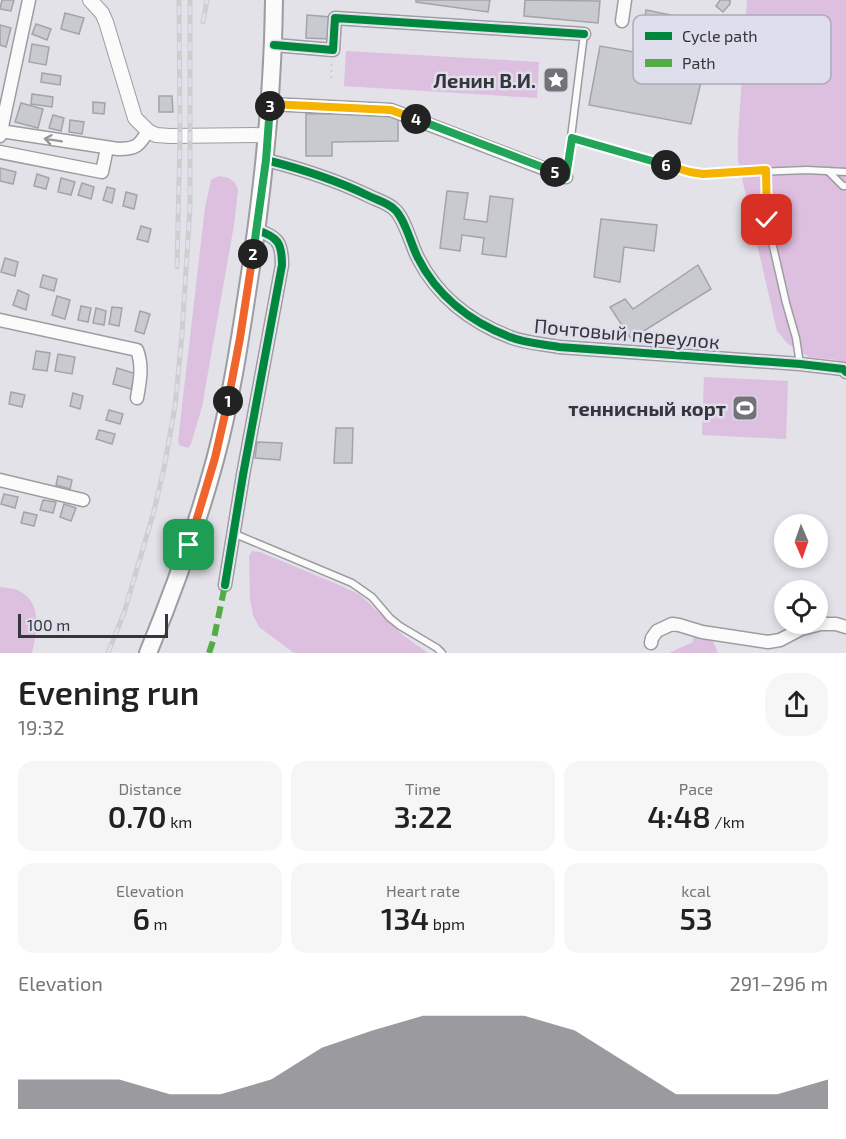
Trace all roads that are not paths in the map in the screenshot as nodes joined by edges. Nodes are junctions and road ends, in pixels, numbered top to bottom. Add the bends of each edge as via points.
1 (29, 0) edge
2 (90, 0) edge
3 (274, 0) edge
4 (625, 0) edge
5 (622, 21) dead end
6 (584, 34) joint
7 (274, 45) junction
8 (270, 104) junction
9 (148, 131) junction
10 (0, 132) edge
11 (268, 135) junction
12 (572, 138) junction
13 (106, 148) junction
14 (0, 152) edge
15 (266, 160) junction
16 (766, 170) junction
17 (828, 171) junction
18 (846, 172) edge
19 (566, 177) joint
20 (846, 186) edge
21 (257, 230) junction
22 (0, 320) edge
23 (800, 364) junction
24 (845, 370) edge
25 (137, 398) dead end
26 (0, 480) edge
27 (83, 500) dead end
28 (235, 534) junction
29 (225, 585) dead end
30 (846, 627) edge
31 (651, 643) dead end
32 (148, 653) edge
33 (442, 653) edge

1 - 10 street
2 - 9 street via 106,22 135,118
3 - 7 main road
4 - 5 street
6 - 7 street via 335,18 333,50
6 - 12 lane
7 - 8 main road
8 - 11 main road
8 - 19 street via 391,110
9 - 11 street via 170,136
9 - 13 street via 136,147
13 -> 10 street
11 - 15 main road
12 - 16 lane via 697,174
12 - 19 lane
13 - 14 street via 102,172
15 - 21 main road
15 - 23 street, Почтовый переулок via 344,184 395,209 417,257 442,293 468,316 511,337 559,347
16 - 17 lane
16 - 23 lane via 767,220
17 - 18 lane
17 - 20 lane
21 - 28 street via 270,234 279,243 282,265
21 - 32 main road via 215,458 189,545
22 - 25 street via 137,350 141,372
23 - 24 street, Почтовый переулок
26 - 27 street
28 - 29 street
28 - 33 lane via 352,583 400,626
30 - 31 street via 821,624 768,642 672,624 657,632

